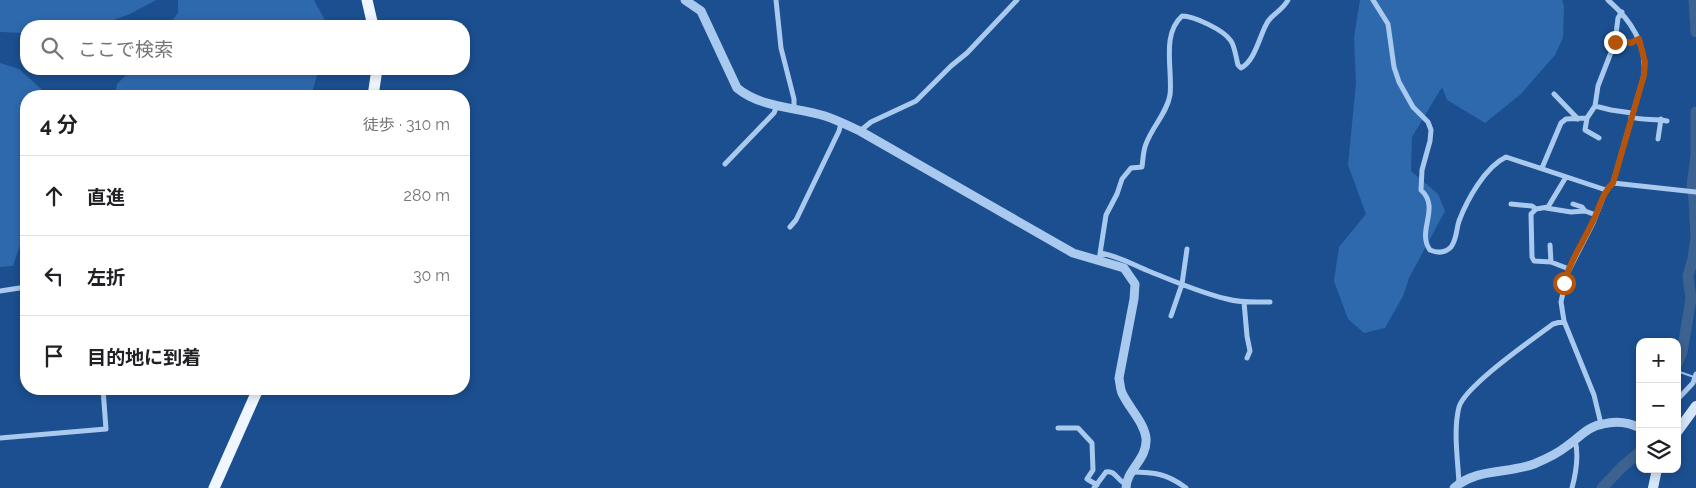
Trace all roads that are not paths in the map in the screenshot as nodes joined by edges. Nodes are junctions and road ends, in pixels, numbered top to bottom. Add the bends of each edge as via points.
1 (367, 0) edge
2 (776, 0) edge
3 (1017, 0) edge
4 (1288, 0) edge
5 (1373, 0) edge
6 (1608, 0) edge
7 (688, 1) edge
8 (1622, 12) junction
9 (371, 20) edge
10 (1616, 39) junction
11 (1639, 39) junction
12 (376, 75) edge
13 (374, 90) edge
14 (1554, 94) dead end
15 (777, 104) junction
16 (1595, 106) junction
17 (794, 110) junction
18 (1632, 115) junction
19 (1587, 118) junction
20 (1578, 119) junction
21 (1660, 120) junction
22 (1667, 121) dead end
23 (842, 123) junction
24 (860, 132) junction
25 (1599, 138) dead end
26 (1658, 139) dead end
27 (725, 164) dead end
28 (1542, 168) junction
29 (1566, 177) junction
30 (1613, 183) junction
31 (1606, 190) junction
32 (1696, 192) edge
33 (1511, 204) dead end
34 (1572, 204) dead end
35 (1545, 208) junction
36 (1536, 209) junction
37 (1585, 211) junction
38 (1596, 215) junction
39 (790, 227) dead end
40 (1550, 245) dead end
41 (1187, 249) dead end
42 (1099, 256) junction
43 (1551, 262) junction
44 (1569, 269) junction
45 (1182, 284) junction
46 (20, 288) edge
47 (0, 291) edge
48 (1244, 302) junction
49 (1270, 302) dead end
50 (1171, 316) dead end
51 (1564, 321) junction
52 (1247, 358) dead end
53 (1696, 374) edge
54 (103, 395) edge
55 (255, 395) edge
56 (1681, 396) edge
57 (1696, 406) edge
58 (1601, 424) junction
59 (1636, 426) edge
60 (1058, 428) dead end
61 (1680, 428) edge
62 (0, 438) edge
63 (1575, 440) junction
64 (1132, 472) junction
65 (1657, 473) edge
66 (1095, 486) edge
67 (1126, 486) edge
68 (1457, 486) edge
69 (214, 488) edge
70 (1186, 488) edge
71 (1572, 488) edge
72 (1653, 488) edge

1 - 9 main road
2 - 17 street via 781,48
3 - 24 street via 916,101 871,122
4 - 42 street via 1268,21 1241,68 1231,41 1215,28 1192,16 1182,16 1176,21 1170,39 1169,99 1145,144 1142,167 1131,168 1122,179 1106,215
5 - 28 street via 1388,24 1398,82 1431,130 1421,190 1430,202 1426,242 1430,250 1444,252 1450,248 1471,194 1501,160 1506,157
6 - 8 street
7 - 15 street via 701,11 737,88
8 - 10 street via 1618,18
8 - 11 street
10 - 11 street via 1631,43
10 - 16 street via 1601,77
11 - 18 street via 1645,62 1644,75
12 - 13 main road
14 - 20 street
15 - 17 street
15 - 27 street via 774,113
16 - 18 street
16 - 19 street
17 - 23 street via 824,115
18 - 21 street via 1640,120
18 - 30 street
19 - 20 street
19 - 25 street via 1585,130
20 - 28 street via 1566,119 1561,123
21 - 22 street
21 - 26 street
23 - 24 street
23 - 39 street
24 - 42 street via 1073,253 1087,258
28 - 29 street
29 - 31 street
29 - 35 street
30 - 31 street
30 - 32 street
31 - 38 street
33 - 36 street
34 - 37 street
35 - 36 street
35 - 37 street
36 - 43 street via 1531,214 1532,257 1534,261
37 - 38 street
38 - 44 street
40 - 43 street
41 - 45 street
42 - 45 street via 1124,259
42 - 64 street via 1124,268 1135,284 1119,378 1121,391 1144,430 1146,440 1144,451
43 - 44 street
44 - 51 street via 1561,302
45 - 48 street via 1228,300
45 - 50 street
46 - 47 street
48 - 49 street
48 - 52 street via 1250,350
51 - 58 street via 1594,395
51 - 68 street via 1553,324 1490,372 1462,399 1457,437
53 - 56 street via 1693,383
54 - 62 street via 106,429
55 - 69 main road
57 - 61 main road
58 - 59 street via 1622,422
58 - 63 street
60 - 66 street via 1078,428 1092,444 1093,470 1087,479
63 - 68 street via 1552,456 1531,465 1475,475
63 - 71 street via 1576,473
64 - 67 street
64 - 70 street via 1160,474
65 - 72 main road
66 - 67 street via 1108,472 1115,474

